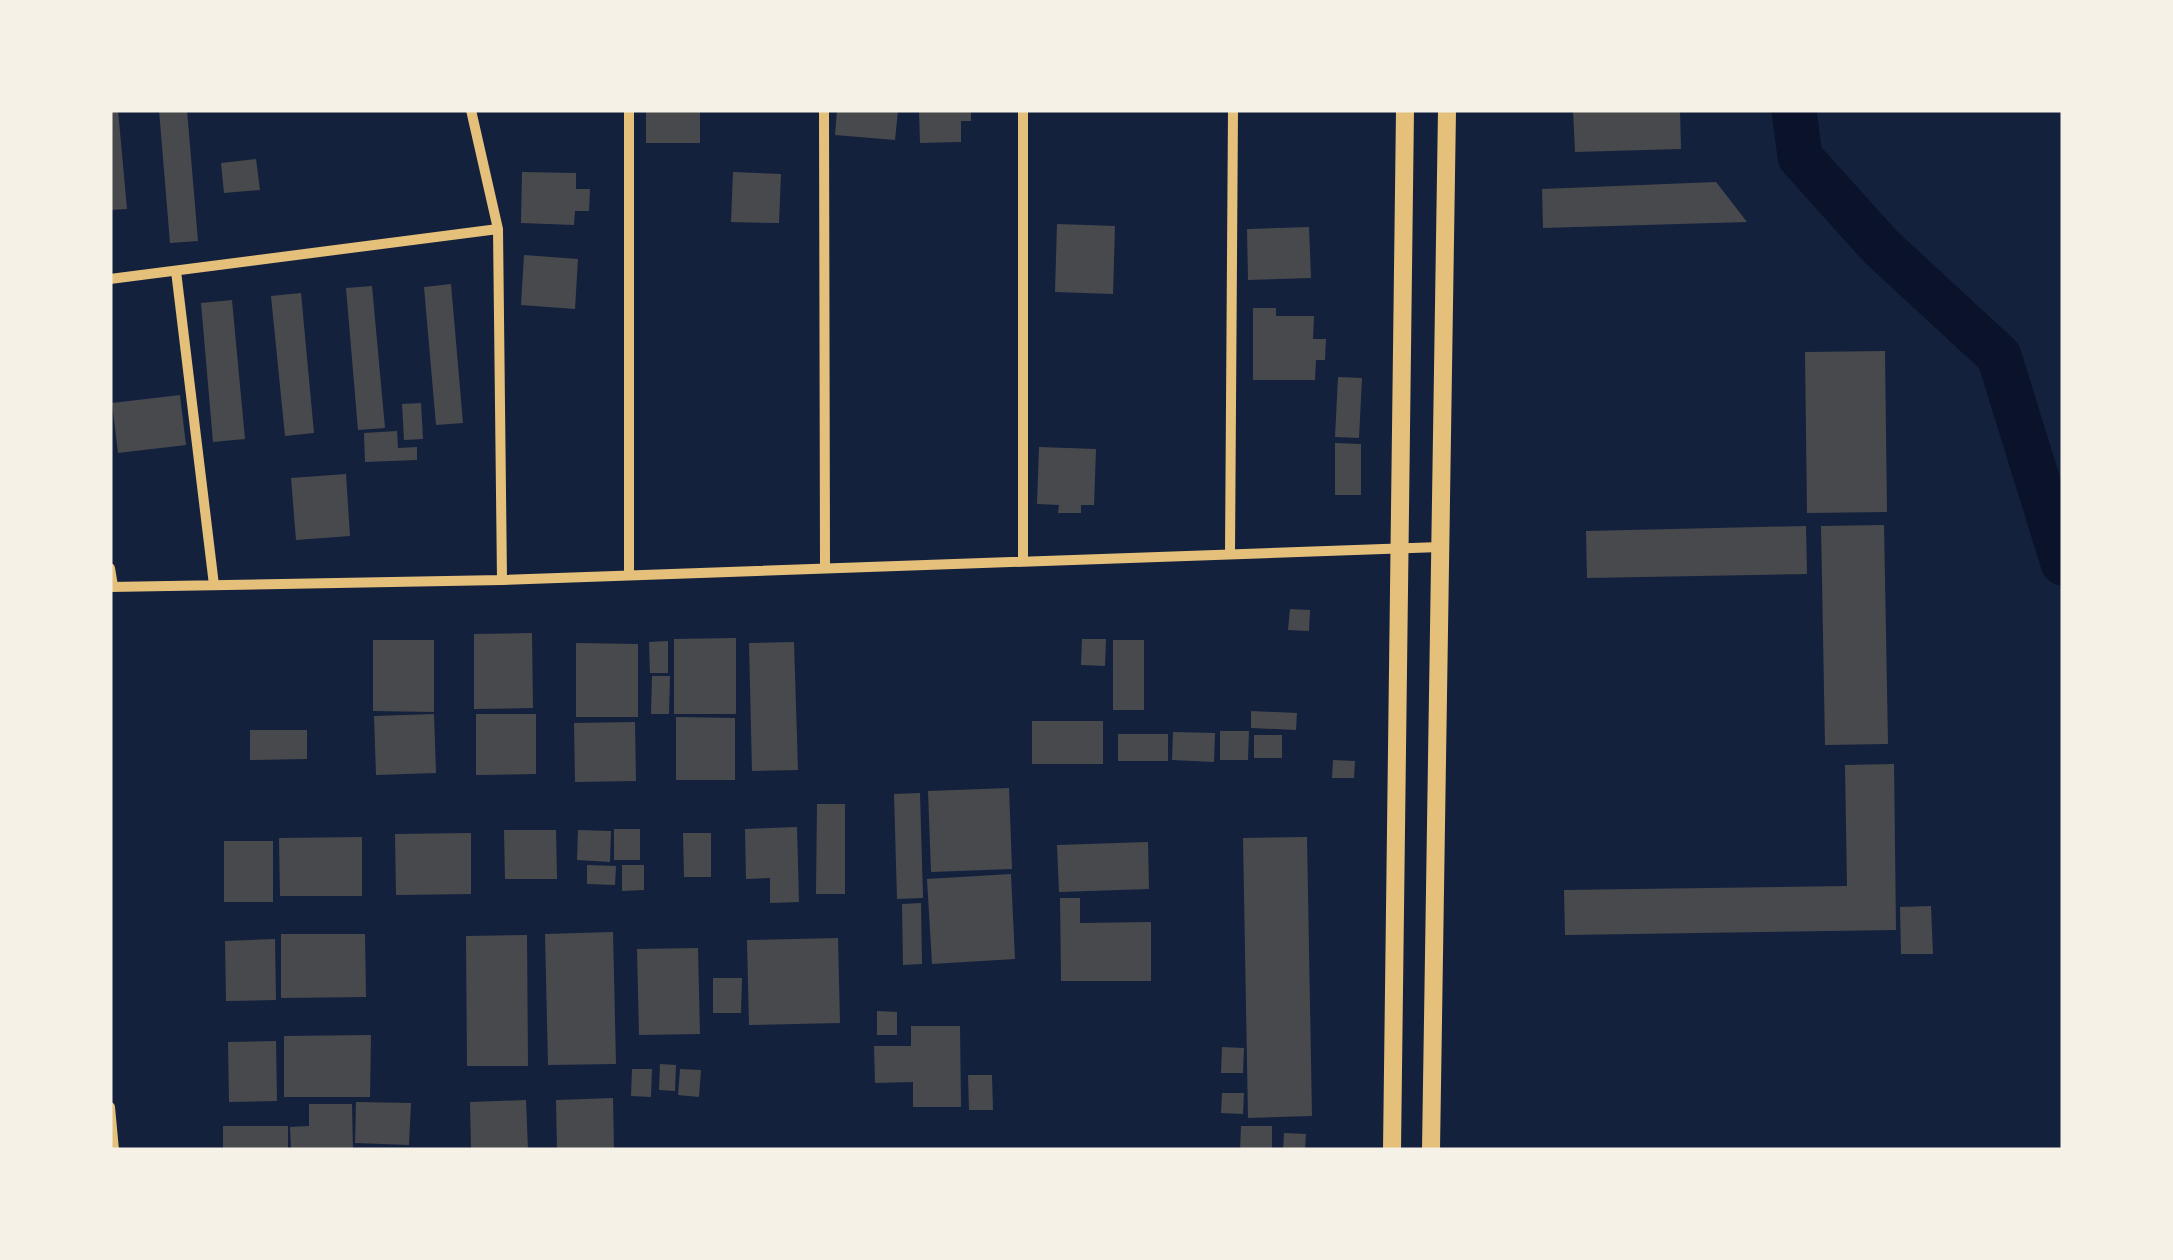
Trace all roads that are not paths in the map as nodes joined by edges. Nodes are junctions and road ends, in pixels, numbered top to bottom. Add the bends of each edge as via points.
1 (470, 110) edge
2 (629, 110) edge
3 (824, 110) edge
4 (1023, 110) edge
5 (1234, 110) edge
6 (1406, 110) edge
7 (1447, 110) edge
8 (498, 229) junction
9 (176, 270) junction
10 (110, 279) edge
11 (1440, 547) junction
12 (1398, 548) junction
13 (1230, 553) junction
14 (1023, 560) junction
15 (110, 568) edge
16 (825, 568) junction
17 (629, 574) junction
18 (502, 580) junction
19 (214, 584) junction
20 (112, 586) edge
21 (110, 1107) edge
22 (114, 1150) edge
23 (1392, 1150) edge
24 (1431, 1150) edge

1 - 8 street
2 - 17 street
3 - 16 street
4 - 14 street
5 - 13 street
6 - 12 street
7 - 11 street
8 - 9 street
8 - 18 street
9 - 10 street
9 - 19 street
11 - 12 street
11 - 24 street
12 - 13 street
12 - 23 street
13 - 14 street
14 - 16 street
15 - 20 street
16 - 17 street
17 - 18 street
18 - 19 street
19 - 20 street
21 - 22 street

